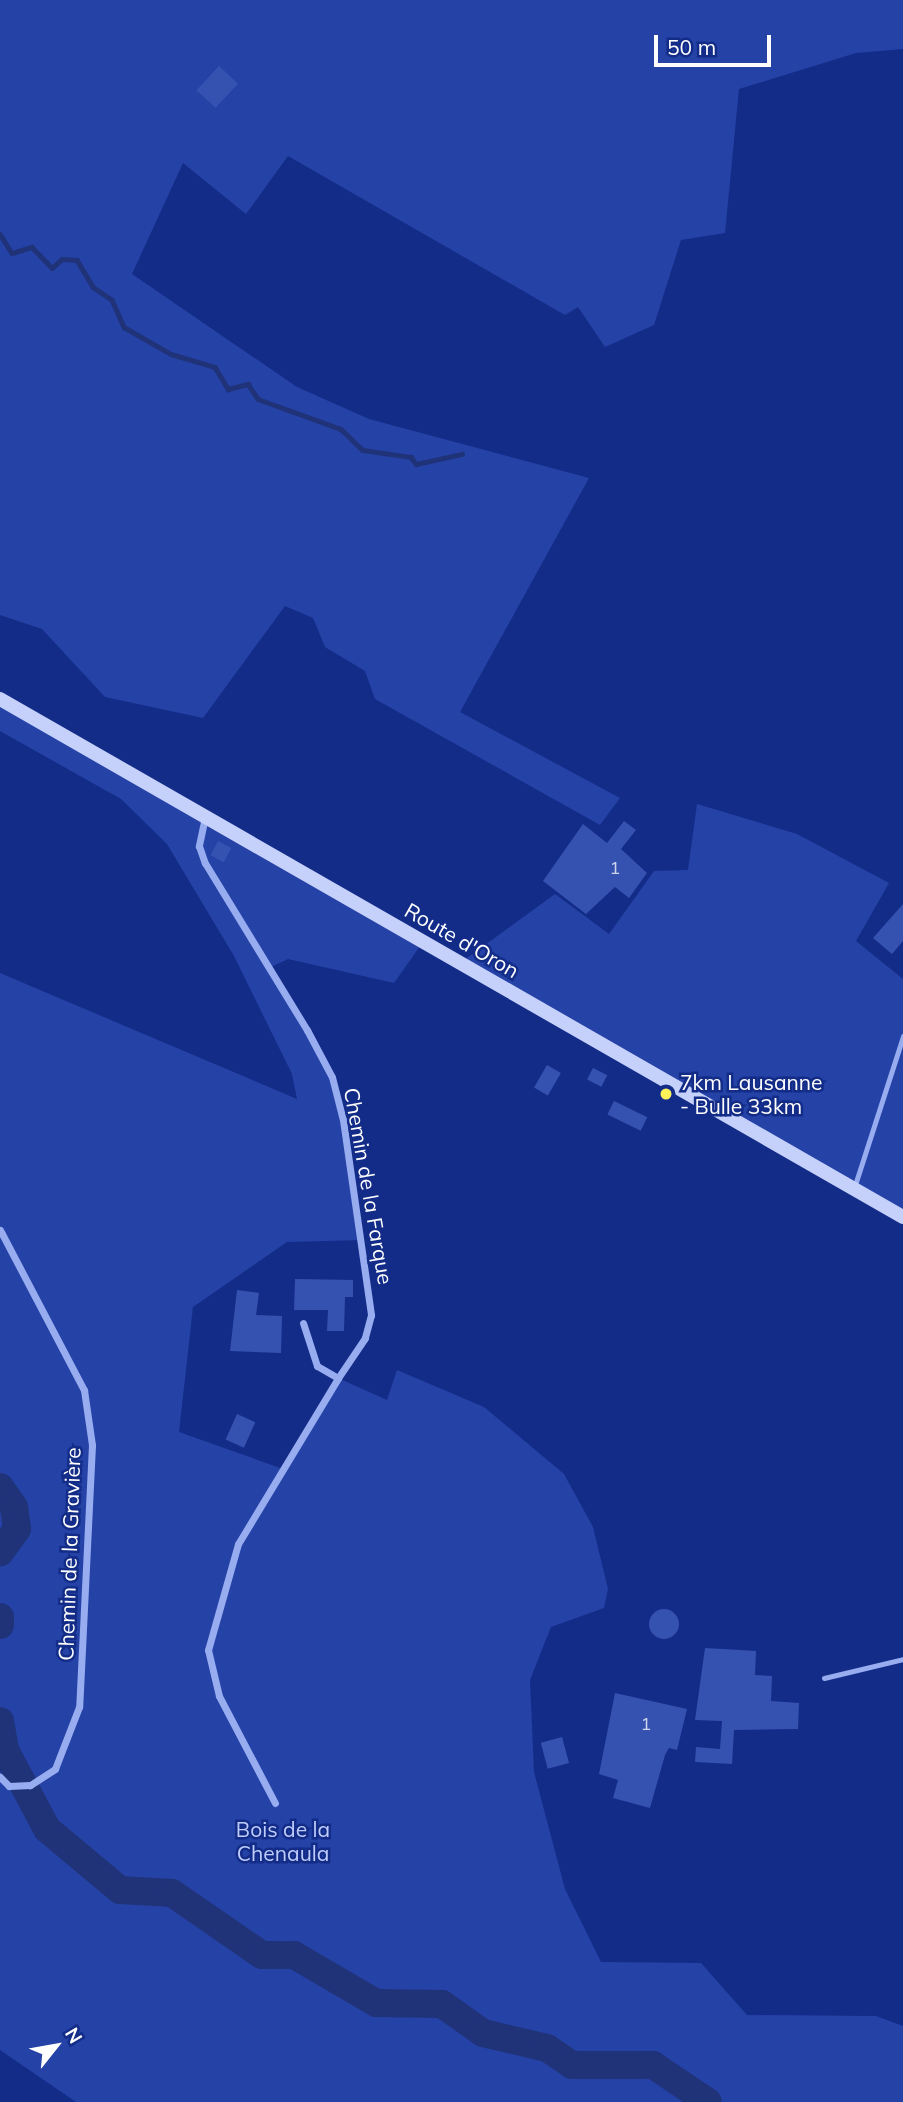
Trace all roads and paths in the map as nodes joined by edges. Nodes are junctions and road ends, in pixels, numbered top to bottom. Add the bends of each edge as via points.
1 (0, 699) edge
2 (205, 817) junction
3 (903, 1036) edge
4 (855, 1188) junction
5 (903, 1217) edge
6 (0, 1230) edge
7 (303, 1323) dead end
8 (338, 1378) junction
9 (903, 1659) edge
10 (824, 1678) dead end
11 (0, 1777) edge
12 (275, 1803) dead end

1 - 2 main road, Route d'Oron
2 - 4 main road, Route d'Oron
2 - 8 street, Chemin de la Farque via 199,846 205,863 307,1030 339,1100 371,1286 365,1338
3 - 4 lane
4 - 5 main road, Route d'Oron
6 - 11 street, Chemin de la Gravière via 84,1390 92,1445 79,1707 55,1769 30,1784 9,1786
7 - 8 street via 317,1366
8 - 12 street, Chemin de la Farque via 238,1544 208,1650 219,1696
9 - 10 lane

